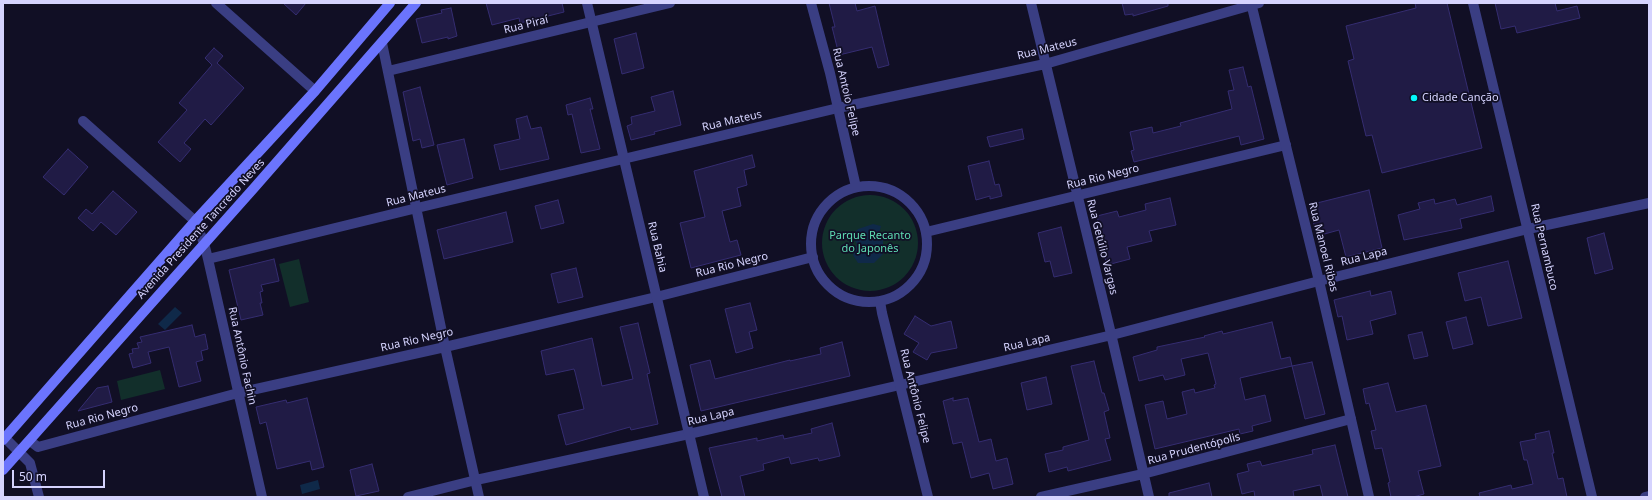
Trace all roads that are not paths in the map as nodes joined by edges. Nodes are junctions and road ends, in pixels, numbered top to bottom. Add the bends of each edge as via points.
1 (216, 3) edge
2 (390, 3) edge
3 (416, 3) edge
4 (587, 3) edge
5 (670, 3) edge
6 (811, 3) edge
7 (1030, 3) edge
8 (1473, 3) edge
9 (1254, 4) edge
10 (591, 22) junction
11 (382, 43) junction
12 (1045, 64) junction
13 (388, 71) junction
14 (315, 90) junction
15 (838, 108) junction
16 (83, 121) dead end
17 (1286, 144) junction
18 (624, 159) junction
19 (856, 187) junction
20 (1078, 196) junction
21 (1649, 203) edge
22 (417, 208) junction
23 (195, 221) junction
24 (1528, 229) junction
25 (926, 232) junction
26 (204, 244) junction
27 (813, 257) junction
28 (208, 259) junction
29 (1319, 281) junction
30 (656, 297) junction
31 (880, 301) junction
32 (1112, 335) junction
33 (445, 346) junction
34 (900, 386) junction
35 (238, 393) junction
36 (1351, 419) junction
37 (689, 434) junction
38 (4, 439) edge
39 (30, 441) junction
40 (38, 447) junction
41 (20, 452) junction
42 (30, 463) junction
43 (3, 470) edge
44 (1143, 474) junction
45 (476, 480) junction
46 (1649, 496) edge
47 (40, 497) edge
48 (262, 497) edge
49 (408, 497) edge
50 (480, 497) edge
51 (704, 497) edge
52 (928, 497) edge
53 (1042, 497) edge
54 (1149, 497) edge
55 (1370, 497) edge
56 (1592, 497) edge
57 (1645, 497) edge

1 - 14 street
2 - 14 main road, Avenida Presidente Tancredo Neves
3 - 11 main road, Avenida Presidente Tancredo Neves
4 - 10 street, Rua Bahia
5 - 10 street, Rua Piraí
6 - 15 street, Rua Antoio Felipe
7 - 12 street, Rua Getúlio Vargas
8 - 24 street, Rua Pernambuco
9 - 12 street, Rua Mateus
9 - 17 street, Rua Manoel Ribas
10 - 13 street, Rua Piraí
10 - 18 street, Rua Bahia
11 - 13 street
11 - 26 main road, Avenida Presidente Tancredo Neves
12 - 15 street, Rua Mateus
12 - 20 street, Rua Getúlio Vargas
13 - 22 street
14 - 23 main road, Avenida Presidente Tancredo Neves
15 - 18 street, Rua Mateus
15 - 19 street, Rua Antoio Felipe
16 - 23 street
17 - 20 street, Rua Rio Negro
17 - 29 street, Rua Manoel Ribas
18 - 22 street, Rua Mateus
18 - 30 street, Rua Bahia
19 - 25 street via 874,185 892,190 908,200 920,215
19 - 27 street via 839,194 825,206 816,221 812,239
20 - 25 street, Rua Rio Negro
20 - 32 street, Rua Getúlio Vargas
21 - 24 street, Rua Lapa
22 - 28 street, Rua Mateus
22 - 33 street
23 - 26 street, Rua Antônio Fachin
23 - 38 main road, Avenida Presidente Tancredo Neves
24 - 29 street, Rua Lapa
24 - 56 street, Rua Pernambuco
25 - 31 street via 927,251 922,268 912,283 897,295
26 - 28 street, Rua Antônio Fachin
26 - 39 main road, Avenida Presidente Tancredo Neves
27 - 30 street, Rua Rio Negro
27 - 31 street via 820,274 831,287 846,297 862,301
28 - 35 street, Rua Antônio Fachin
29 - 32 street, Rua Lapa
29 - 36 street, Rua Manoel Ribas
30 - 33 street, Rua Rio Negro
30 - 37 street, Rua Bahia
31 - 34 street, Rua Antônio Felipe
32 - 34 street, Rua Lapa
32 - 44 street, Rua Getúlio Vargas
33 - 35 street, Rua Rio Negro
33 - 45 street
34 - 37 street, Rua Lapa
34 - 52 street, Rua Antônio Felipe
35 - 40 street, Rua Rio Negro
35 - 48 street, Rua Antônio Fachin
36 - 44 street, Rua Prudentópolis
36 - 55 street, Rua Manoel Ribas
37 - 45 street, Rua Lapa
37 - 51 street, Rua Bahia
38 - 41 street
39 - 40 street
39 - 41 main road, Avenida Presidente Tancredo Neves
40 - 42 street via 32,454
41 - 42 street
41 - 43 main road, Avenida Presidente Tancredo Neves
42 - 47 street
44 - 53 street, Rua Prudentópolis
44 - 54 street, Rua Getúlio Vargas
45 - 49 street, Rua Lapa
45 - 50 street
46 - 57 street

